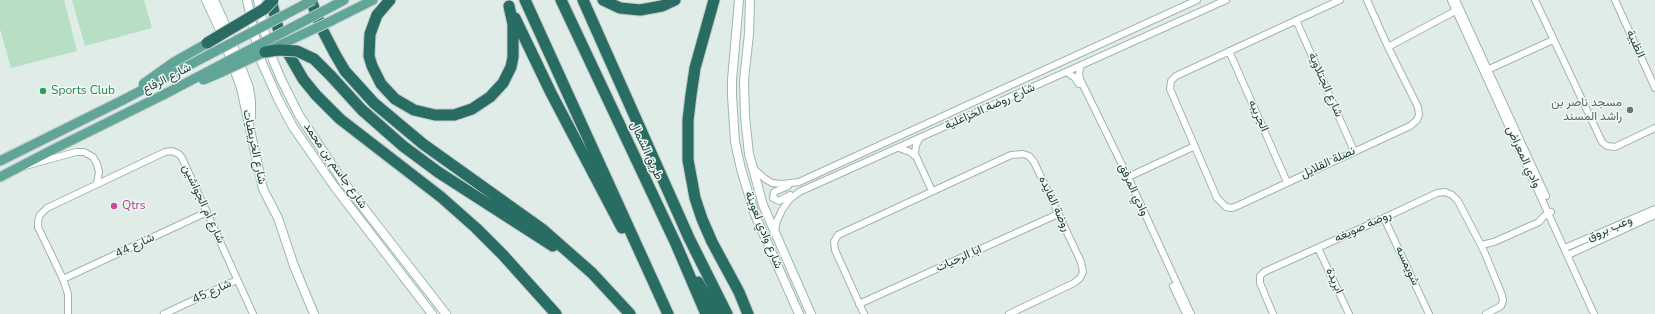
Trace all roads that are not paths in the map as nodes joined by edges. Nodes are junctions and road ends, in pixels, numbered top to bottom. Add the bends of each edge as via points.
1 (206, 0) edge
2 (214, 0) edge
3 (247, 0) edge
4 (258, 0) edge
5 (272, 0) edge
6 (279, 0) edge
7 (312, 0) edge
8 (344, 0) edge
9 (373, 0) edge
10 (390, 0) edge
11 (525, 0) edge
12 (561, 0) edge
13 (583, 0) edge
14 (603, 0) edge
15 (675, 0) edge
16 (714, 0) edge
17 (739, 0) edge
18 (750, 0) edge
19 (756, 0) edge
20 (1197, 0) edge
21 (1226, 0) edge
22 (1340, 0) edge
23 (1367, 0) edge
24 (1451, 0) edge
25 (1456, 0) edge
26 (1535, 0) edge
27 (1615, 0) edge
28 (507, 3) edge
29 (1458, 10) junction
30 (1296, 20) junction
31 (749, 34) junction
32 (1553, 40) junction
33 (207, 43) junction
34 (1388, 46) junction
35 (1229, 51) junction
36 (265, 52) junction
37 (1081, 66) junction
38 (1486, 71) junction
39 (1066, 72) junction
40 (1655, 88) edge
41 (165, 94) junction
42 (122, 100) junction
43 (1655, 128) edge
44 (920, 138) junction
45 (1195, 146) junction
46 (898, 148) junction
47 (1354, 151) junction
48 (3, 158) edge
49 (916, 158) junction
50 (751, 166) junction
51 (20, 167) junction
52 (0, 177) edge
53 (1126, 178) junction
54 (799, 182) junction
55 (1287, 182) junction
56 (98, 184) junction
57 (805, 189) junction
58 (932, 191) junction
59 (1655, 209) edge
60 (207, 212) junction
61 (1551, 212) junction
62 (1058, 214) junction
63 (1655, 215) edge
64 (1384, 218) junction
65 (1554, 220) junction
66 (1539, 222) junction
67 (774, 233) junction
68 (1318, 248) junction
69 (1483, 248) junction
70 (1568, 251) junction
71 (641, 255) junction
72 (681, 258) junction
73 (578, 261) junction
74 (62, 279) junction
75 (237, 280) junction
76 (739, 292) junction
77 (859, 304) junction
78 (68, 314) edge
79 (164, 314) edge
80 (253, 314) edge
81 (314, 314) edge
82 (318, 314) edge
83 (432, 314) edge
84 (446, 314) edge
85 (556, 314) edge
86 (630, 314) edge
87 (668, 314) edge
88 (706, 314) edge
89 (716, 314) edge
90 (727, 314) edge
91 (748, 314) edge
92 (754, 314) edge
93 (799, 314) edge
94 (811, 314) edge
95 (864, 314) edge
96 (1010, 314) edge
97 (1188, 314) edge
98 (1273, 314) edge
99 (1349, 314) edge
100 (1429, 314) edge
101 (1486, 314) edge
102 (1594, 314) edge
103 (1599, 314) edge

1 - 81 main road, شارع الخريطيات via 241,88 263,189 278,218
2 - 82 main road, شارع الخريطيات via 250,92 251,120 265,184 281,215
3 - 83 main road, شارع جاسم بن محمد via 262,63 293,127 334,186
4 - 84 main road, شارع جاسم بن محمد via 273,60 303,121 342,180
5 - 33 highway, bridge via 264,9
5 - 85 highway via 284,46 303,79 319,99 340,119 441,197 476,228
6 - 33 main road, bridge via 262,16
7 - 42 main road, شارع الرفاع, bridge
7 - 73 highway via 321,27 335,54 374,104 423,144 542,230
8 - 41 main road, شارع الرفاع, bridge
9 - 36 main road, bridge
10 - 28 highway via 378,15 370,34 369,56 372,66 381,84 395,99 414,110 435,115 454,114 472,109 490,97 502,83 513,57 513,24
11 - 71 highway
12 - 72 highway, طريق الشمال
13 - 90 highway via 689,238
14 - 15 highway via 620,8 640,10 662,6
16 - 76 highway via 695,68 688,120 688,160 702,219
17 - 93 main road, شارع وادي لعوينة via 732,80 735,142 755,215
18 - 31 main road, شارع وادي لعوينة
19 - 31 main road
20 - 54 street, شارع روضة الخزاعلية
21 - 37 street, شارع روضة الخزاعلية
22 - 30 street, نصلة القلايل
23 - 34 street, نصلة القلايل
24 - 29 street, وادي المعراض
25 - 29 street, وادي المعراض
26 - 32 street
27 - 40 street, الظبية
28 - 71 highway via 613,214
29 - 34 street
29 - 38 street, وادي المعراض
30 - 35 street, نصلة القلايل
30 - 47 street, شارع الجتلاوية
31 - 50 main road, شارع وادي لعوينة via 744,100
32 - 38 street
32 - 43 street via 1604,144 1614,147
33 - 42 main road, bridge via 154,76
34 - 47 street, نصلة القلايل via 1418,107 1418,118 1410,126
35 - 45 street, نصلة القلايل via 1176,76 1171,81 1170,89
35 - 55 street, الجريبه
36 - 41 main road, bridge
36 - 73 highway, bridge via 297,51 314,60 380,127 432,168 519,226
37 - 39 street, شارع روضة الخزاعلية
37 - 53 street, وادي المرفق via 1080,79
38 - 61 street, وادي المعراض
39 - 44 street, شارع روضة الخزاعلية
39 - 53 street, وادي المرفق via 1076,79
41 - 51 main road, شارع الرفاع
42 - 48 main road, شارع الرفاع
44 - 46 street, شارع روضة الخزاعلية
44 - 49 street via 915,148
45 - 53 street
45 - 55 street, نصلة القلايل via 1217,198 1226,207 1235,207
46 - 49 street via 906,150
46 - 57 street, شارع روضة الخزاعلية
47 - 55 street, نصلة القلايل
49 - 58 street
50 - 54 street, شارع روضة الخزاعلية via 772,183
50 - 67 main road, شارع وادي لعوينة
51 - 52 main road, شارع الرفاع
51 - 56 street via 84,152 93,156 98,164
53 - 97 street, وادي المرفق
54 - 57 street via 774,192 773,198 779,202
56 - 60 street, شارع أم الجواشين via 172,151 182,158
56 - 74 street, شارع أم الجواشين via 44,210 38,218 38,227
57 - 67 street, شارع روضة الخزاعلية via 785,204
58 - 62 street, روضة الفايده via 1011,155 1023,154 1034,162
58 - 77 street, روضة الفايده via 836,238 833,245
59 - 70 street, وعب بروق
60 - 74 street, شارع 44
60 - 75 street, شارع أم الجواشين
61 - 65 street, وادي المعراض
61 - 66 street
62 - 77 street, ابا الرحيات
62 - 96 street, روضة الفايده via 1083,266 1082,276 1074,283
63 - 70 street, وعب بروق
64 - 68 street, روضة صويغه
64 - 69 street, روضة صويغه via 1437,193 1449,193 1458,202
64 - 100 street, شويمسه
65 - 66 street
65 - 70 street, وادي المعراض
66 - 69 street
67 - 94 main road, شارع وادي لعوينة
68 - 98 street, روضة صويغه via 1262,274 1260,283
68 - 99 street, ابريدة
69 - 101 street, روضة صويغه via 1503,301 1499,309
70 - 102 street, وادي المعراض
70 - 103 street, وادي المعراض
71 - 87 highway
72 - 88 highway, طريق الشمال
72 - 89 highway via 704,290
73 - 86 highway
74 - 78 street, شارع أم الجواشين via 68,298
75 - 79 street, شارع 45
75 - 80 street, شارع أم الجواشين
76 - 91 highway
76 - 92 highway
77 - 95 street, روضة الفايده

